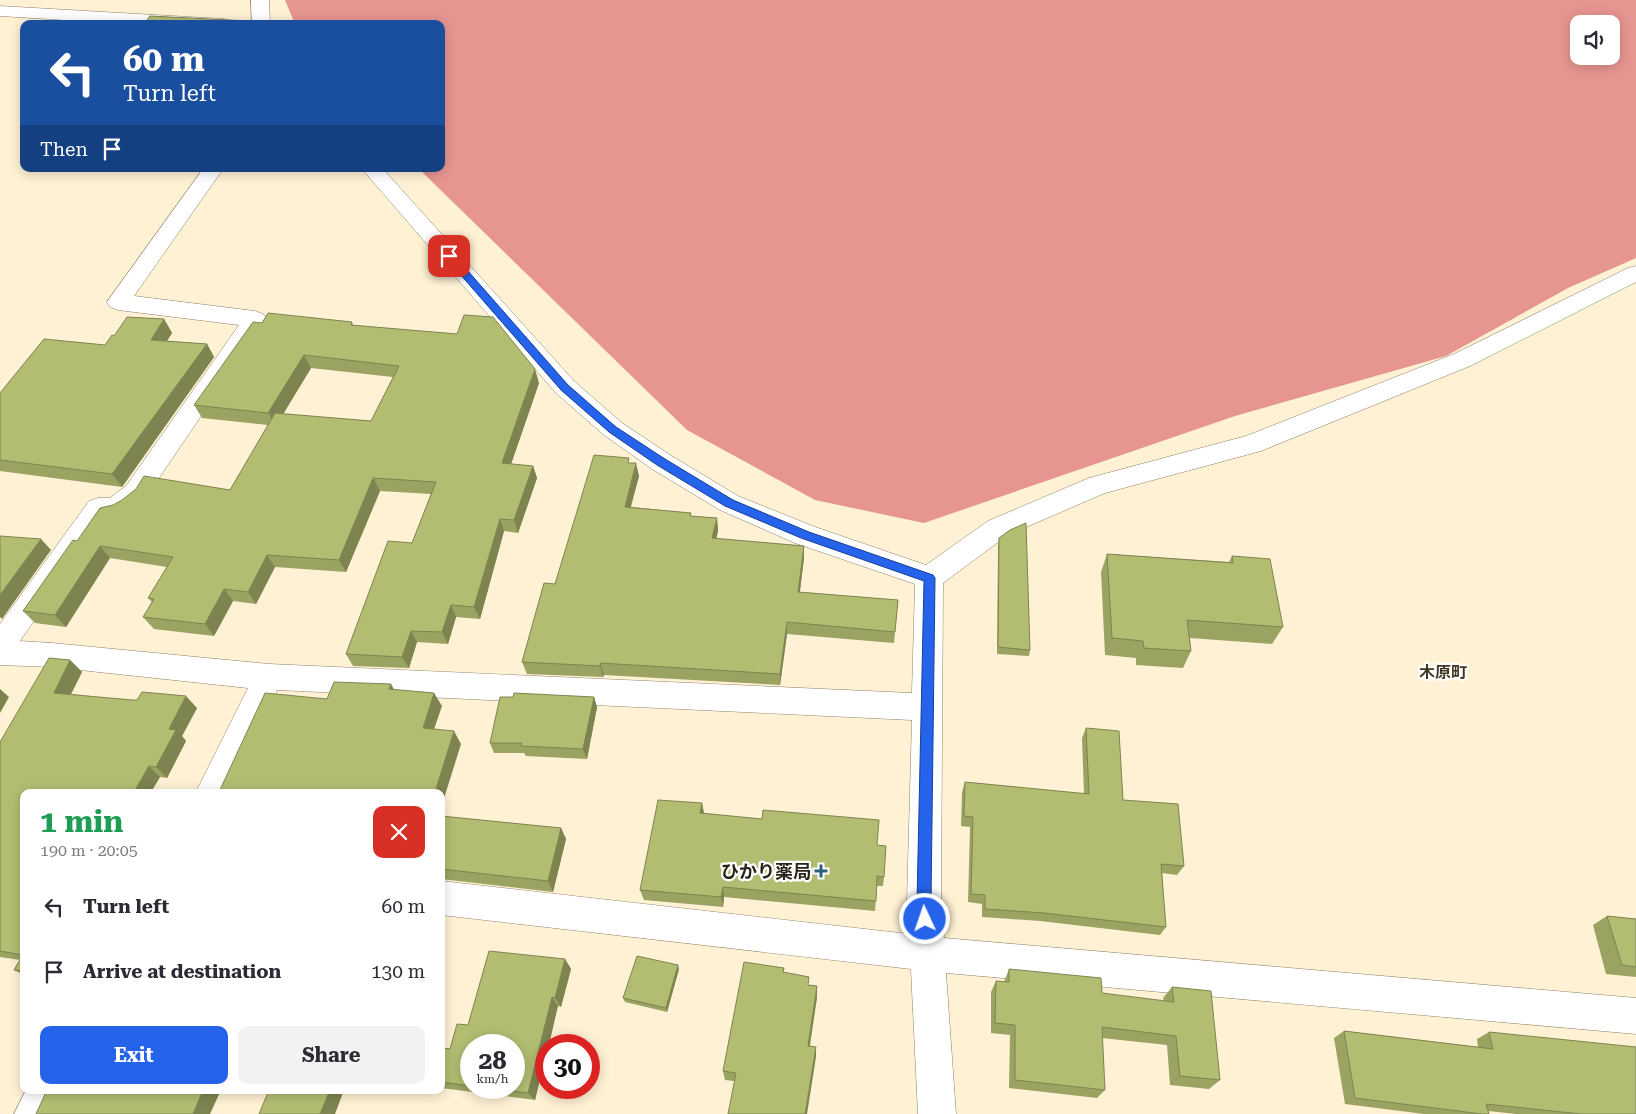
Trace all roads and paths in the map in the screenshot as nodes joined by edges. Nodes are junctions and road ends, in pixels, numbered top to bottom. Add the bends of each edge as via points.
1 (260, 0) edge
2 (0, 12) edge
3 (149, 20) edge
4 (261, 20) edge
5 (212, 172) edge
6 (375, 172) edge
7 (1636, 273) edge
8 (929, 578) junction
9 (0, 647) edge
10 (0, 654) edge
11 (269, 677) junction
12 (927, 708) junction
13 (213, 789) edge
14 (445, 898) edge
15 (928, 954) junction
16 (1636, 1016) edge
17 (45, 1094) edge
18 (33, 1114) edge
19 (937, 1114) edge

1 - 4 street
2 - 3 street
5 - 9 street via 118,302 255,319 135,493 115,509 98,508
6 - 8 street via 565,387 613,430 729,503 805,535
7 - 8 street via 1462,360 1416,379 1252,444 1098,485 998,528
8 - 12 street
10 - 11 street via 45,667
11 - 12 street
11 - 13 street
12 - 15 street via 924,902
14 - 15 street
15 - 16 street
15 - 19 street
17 - 18 street

